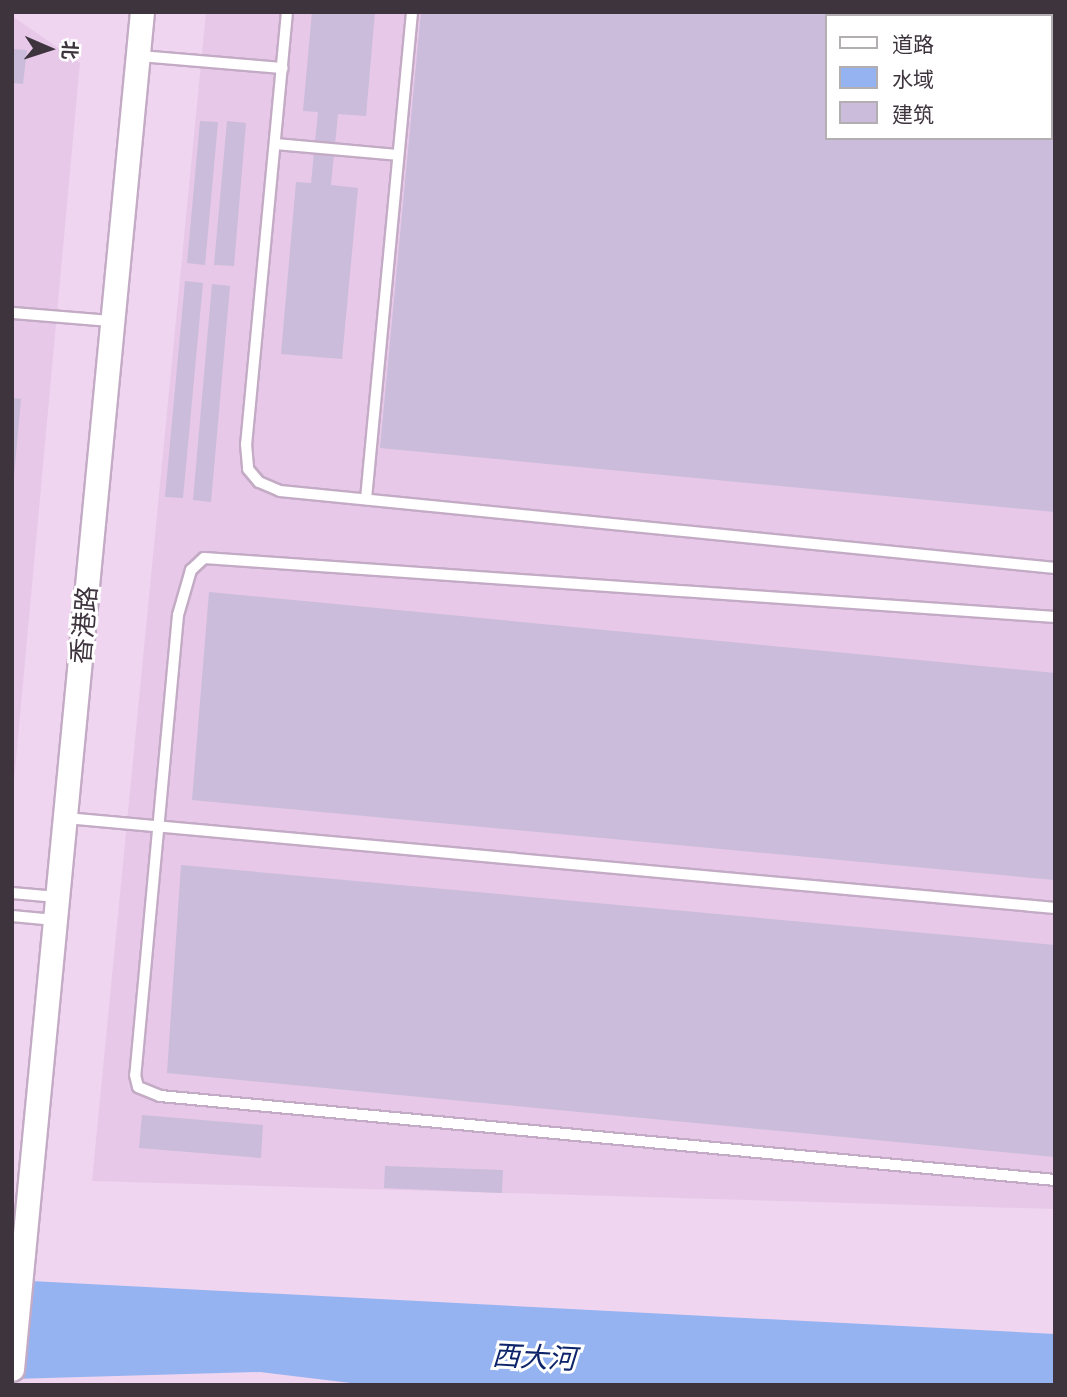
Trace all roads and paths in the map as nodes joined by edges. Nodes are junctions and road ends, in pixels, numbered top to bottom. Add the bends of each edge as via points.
1 (142, 12) edge
2 (287, 12) edge
3 (412, 12) edge
4 (138, 56) junction
5 (282, 68) junction
6 (275, 144) junction
7 (398, 155) junction
8 (12, 313) edge
9 (113, 321) junction
10 (366, 499) junction
11 (1055, 568) edge
12 (1055, 617) edge
13 (65, 818) junction
14 (157, 827) junction
15 (12, 893) edge
16 (1055, 908) edge
17 (57, 909) junction
18 (12, 916) edge
19 (1055, 1180) edge
20 (12, 1369) edge

1 - 4 street, 香港路
2 - 5 lane
3 - 7 lane
4 - 5 lane
4 - 9 street, 香港路
5 - 6 lane
6 - 7 lane
6 - 10 lane via 248,469 280,491
7 - 10 lane
8 - 9 lane
9 - 13 street, 香港路
10 - 11 lane
12 - 14 lane via 204,558 191,570 178,615
13 - 14 lane
13 - 17 street, 香港路
14 - 16 lane
14 - 19 lane via 135,1075 148,1094
15 - 17 lane
17 - 18 lane
17 - 20 street, 香港路

